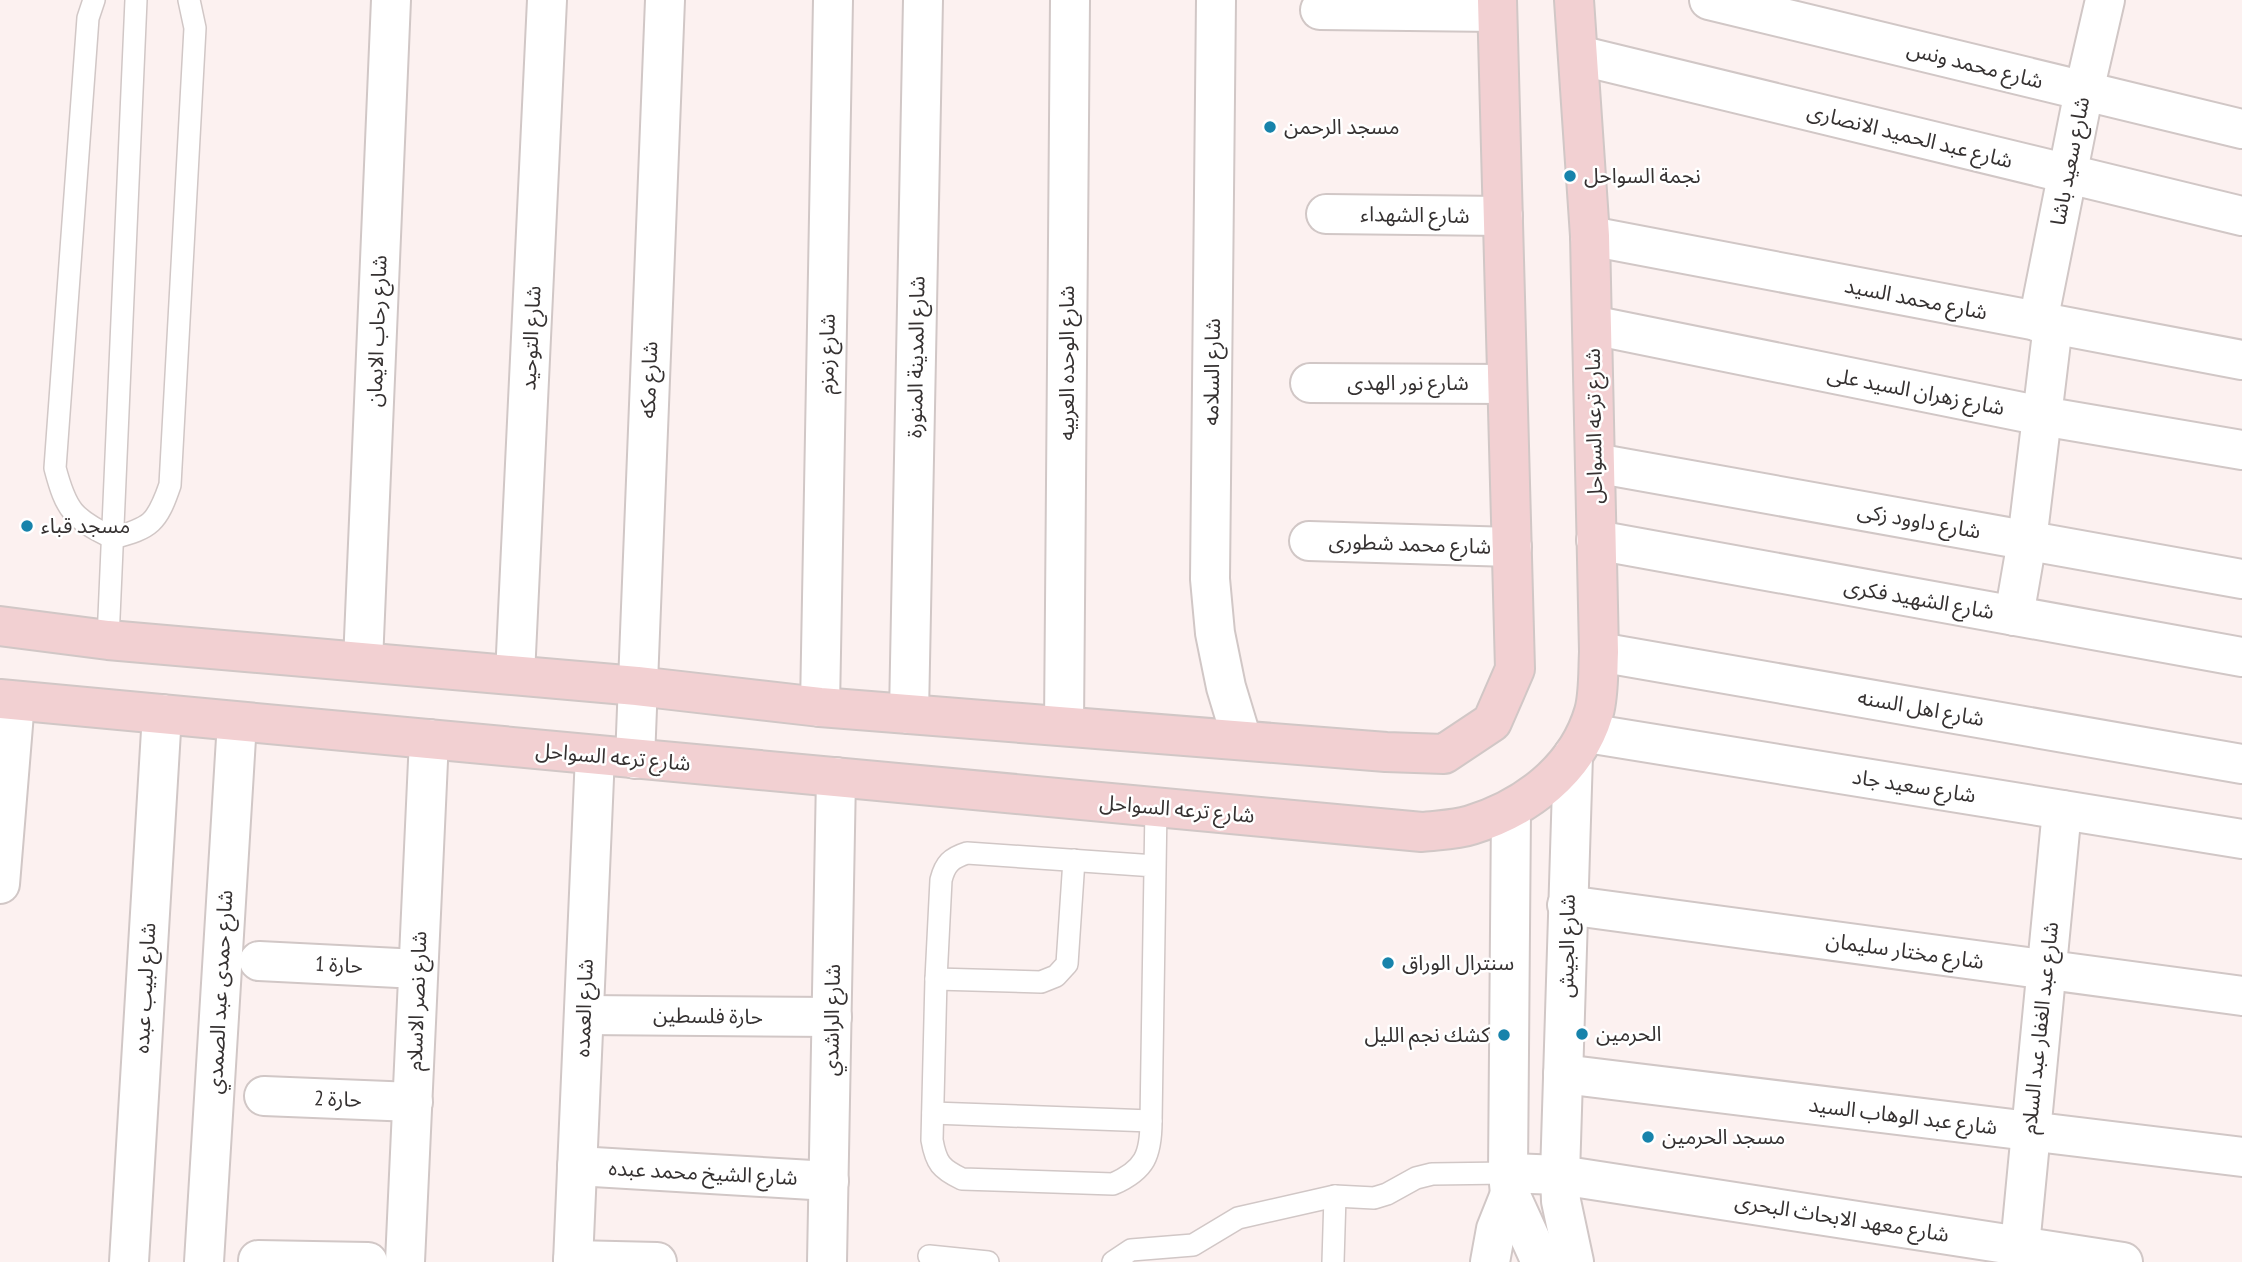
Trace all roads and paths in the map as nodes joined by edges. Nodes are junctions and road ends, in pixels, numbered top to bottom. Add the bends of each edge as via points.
1 (94, 0) edge
2 (136, 0) edge
3 (189, 0) edge
4 (391, 0) edge
5 (547, 0) edge
6 (664, 0) edge
7 (833, 0) edge
8 (923, 0) edge
9 (1070, 0) edge
10 (1216, 0) edge
11 (1574, 0) edge
12 (1709, 0) edge
13 (2105, 0) edge
14 (1497, 6) edge
15 (1320, 10) dead end
16 (1578, 55) junction
17 (2084, 91) junction
18 (2242, 129) edge
19 (2067, 174) junction
20 (1326, 214) dead end
21 (1503, 216) junction
22 (2242, 216) edge
23 (1590, 236) junction
24 (2045, 323) junction
25 (1592, 325) junction
26 (2242, 360) edge
27 (1310, 383) dead end
28 (1507, 384) junction
29 (2042, 416) junction
30 (2242, 450) edge
31 (1595, 463) junction
32 (113, 538) junction
33 (1596, 540) junction
34 (1308, 541) dead end
35 (2027, 541) junction
36 (1512, 547) junction
37 (2242, 579) edge
38 (2014, 616) junction
39 (0, 626) edge
40 (108, 640) junction
41 (1599, 652) junction
42 (2242, 657) edge
43 (363, 662) junction
44 (515, 675) junction
45 (637, 686) junction
46 (8, 700) edge
47 (820, 707) junction
48 (162, 714) junction
49 (909, 714) junction
50 (237, 722) junction
51 (1064, 726) junction
52 (429, 739) junction
53 (1242, 740) junction
54 (1580, 744) junction
55 (595, 755) junction
56 (635, 760) junction
57 (2242, 764) edge
58 (836, 777) junction
59 (1156, 807) junction
60 (1511, 810) junction
61 (2062, 810) junction
62 (2242, 839) edge
63 (1074, 860) junction
64 (1155, 866) junction
65 (0, 884) edge
66 (1567, 905) junction
67 (259, 961) dead end
68 (418, 969) junction
69 (2045, 970) junction
70 (936, 979) junction
71 (2242, 996) edge
72 (583, 1015) junction
73 (832, 1017) junction
74 (1563, 1074) junction
75 (264, 1096) dead end
76 (413, 1102) junction
77 (933, 1113) junction
78 (1151, 1121) junction
79 (2030, 1132) junction
80 (2242, 1157) edge
81 (577, 1166) junction
82 (1560, 1175) junction
83 (829, 1181) junction
84 (1509, 1183) junction
85 (1335, 1196) junction
86 (2020, 1246) junction
87 (1932, 1247) edge
88 (929, 1256) dead end
89 (258, 1259) dead end
90 (573, 1261) edge
91 (129, 1262) edge
92 (204, 1262) edge
93 (368, 1262) edge
94 (405, 1262) edge
95 (657, 1262) edge
96 (827, 1262) edge
97 (988, 1262) edge
98 (1113, 1262) edge
99 (1333, 1262) edge
100 (1490, 1262) edge
101 (1541, 1262) edge
102 (1574, 1262) edge
103 (2123, 1262) edge

1 - 32 lane via 88,18 55,468 63,499 83,524
2 - 32 lane
3 - 32 lane via 195,28 170,485 160,512 140,531
4 - 43 street, شارع رحاب الايمان
5 - 44 street, شارع التوحيد
6 - 45 street, شارع مكه
7 - 47 street, شارع زمزم
8 - 49 street, شارع المدينة المنورة
9 - 51 street, شارع الوحده العربيه
10 - 53 street, شارع السلامه via 1210,579 1215,633
11 - 16 main road, شارع ترعه السواحل
12 - 17 street, شارع محمد ونس
13 - 17 street, شارع سعيد باشا
14 - 15 street
14 - 21 main road
16 - 19 street, شارع عبد الحميد الانصارى
16 - 23 main road, شارع ترعه السواحل
17 - 18 street, شارع محمد ونس
17 - 19 street, شارع سعيد باشا
19 - 22 street, شارع عبد الحميد الانصارى
19 - 24 street, شارع سعيد باشا
20 - 21 street, شارع الشهداء
21 - 28 main road
23 - 24 street, شارع محمد السيد
23 - 25 main road, شارع ترعه السواحل
24 - 26 street, شارع محمد السيد
24 - 29 street, شارع سعيد باشا
25 - 29 street, شارع زهران السيد على
25 - 31 main road, شارع ترعه السواحل
27 - 28 street, شارع نور الهدى
28 - 36 main road
29 - 30 street, شارع زهران السيد على
29 - 35 street, شارع سعيد باشا
31 - 33 main road, شارع ترعه السواحل
31 - 35 street, شارع داوود زكى
32 - 40 lane
33 - 38 street, شارع الشهيد فكرى
33 - 41 main road, شارع ترعه السواحل
34 - 36 street, شارع محمد شطورى
35 - 37 street, شارع داوود زكى
35 - 38 street, شارع سعيد باشا
36 - 53 main road via 1515,669 1493,722 1444,754
38 - 42 street, شارع الشهيد فكرى
39 - 40 main road
40 - 43 main road
41 - 54 main road, شارع ترعه السواحل via 1595,709
41 - 57 street, شارع اهل السنه
43 - 44 main road
44 - 45 main road
45 - 47 main road
45 - 56 street, شارع مكه
46 - 48 main road, شارع ترعه السواحل
46 - 65 street
47 - 49 main road
48 - 50 main road, شارع ترعه السواحل
48 - 91 street, شارع لبيب عبده
49 - 51 main road
50 - 52 main road, شارع ترعه السواحل
50 - 92 street, شارع حمدى عبد الصمدي
51 - 53 main road
52 - 55 main road, شارع ترعه السواحل
52 - 68 street, شارع نصر الاسلام
54 - 60 main road, شارع ترعه السواحل via 1555,776
54 - 61 street, شارع سعيد جاد
54 - 66 street, شارع الجيش
55 - 56 main road, شارع ترعه السواحل
55 - 72 street, شارع العمده
56 - 58 main road, شارع ترعه السواحل
58 - 59 main road, شارع ترعه السواحل
58 - 73 street, شارع الراشدي
59 - 60 main road, شارع ترعه السواحل via 1422,832 1468,826
59 - 64 lane
60 - 84 street
61 - 62 street, شارع سعيد جاد
61 - 69 street, شارع عبد الغفار عبد السلام
63 - 64 lane
63 - 70 lane via 1067,964 1056,976 1041,982
63 - 70 lane via 967,853 954,857 944,866 941,880
64 - 78 lane
66 - 69 street, شارع مختار سليمان
66 - 74 street, شارع الجيش
67 - 68 street, حارة 1
68 - 76 street, شارع نصر الاسلام
69 - 71 street, شارع مختار سليمان
69 - 79 street, شارع عبد الغفار عبد السلام
70 - 77 lane
72 - 73 street, حارة فلسطين
72 - 81 street, شارع العمده
73 - 83 street, شارع الراشدي
74 - 79 street, شارع عبد الوهاب السيد
74 - 82 street, شارع الجيش
75 - 76 street, حارة 2
76 - 94 street, شارع نصر الاسلام
77 - 78 lane
77 - 78 lane via 936,1158 946,1171 962,1179 1113,1184 1131,1176 1144,1162 1151,1143
79 - 80 street, شارع عبد الوهاب السيد
79 - 86 street, شارع عبد الغفار عبد السلام
81 - 83 street, شارع الشيخ محمد عبده
81 - 90 street, شارع العمده
82 - 84 street, شارع معهد الابحاث البحرى
82 - 87 street, شارع معهد الابحاث البحرى
82 - 102 street, شارع الجيش
83 - 96 street, شارع الراشدي
84 - 85 lane via 1432,1174 1374,1198
84 - 100 street
84 - 101 street
85 - 98 lane via 1238,1218 1193,1245 1131,1250
85 - 99 lane
86 - 87 street, شارع معهد الابحاث البحرى
86 - 103 street, شارع معهد الابحاث البحرى
88 - 97 lane
89 - 93 street
90 - 95 street

